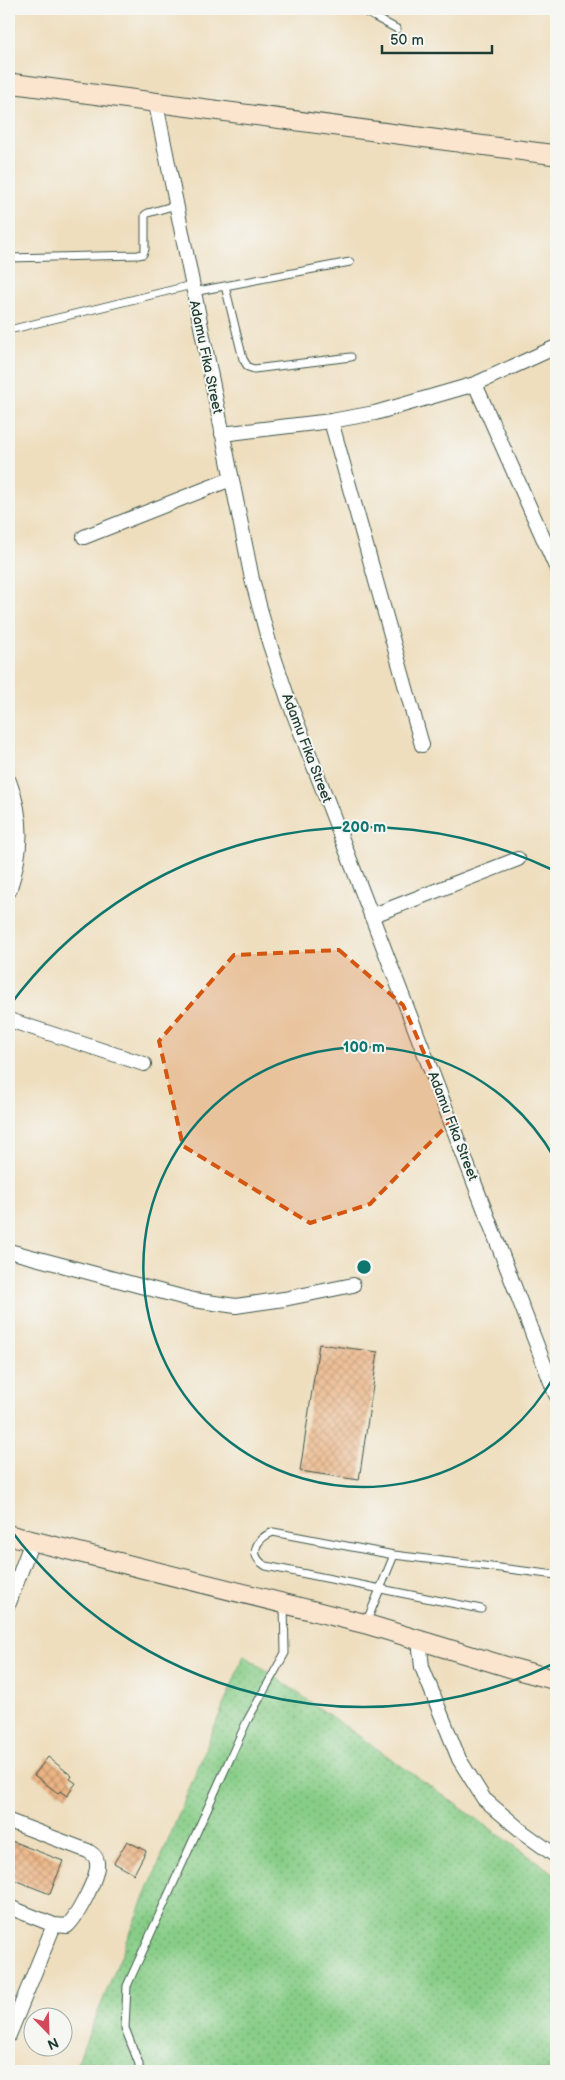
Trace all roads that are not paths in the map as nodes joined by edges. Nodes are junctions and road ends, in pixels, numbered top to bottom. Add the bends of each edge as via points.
1 (360, 9) edge
2 (397, 29) dead end
3 (9, 83) edge
4 (156, 104) junction
5 (556, 155) edge
6 (176, 205) junction
7 (9, 258) edge
8 (350, 262) dead end
9 (225, 286) junction
10 (192, 288) junction
11 (9, 330) edge
12 (556, 348) edge
13 (351, 358) dead end
14 (475, 384) junction
15 (331, 422) junction
16 (222, 434) junction
17 (231, 479) junction
18 (84, 537) dead end
19 (556, 567) edge
20 (422, 745) dead end
21 (9, 781) edge
22 (518, 859) dead end
23 (9, 891) edge
24 (372, 916) junction
25 (9, 1020) edge
26 (144, 1064) dead end
27 (9, 1251) edge
28 (353, 1285) dead end
29 (556, 1395) edge
30 (9, 1535) edge
31 (32, 1541) junction
32 (394, 1555) junction
33 (556, 1575) edge
34 (380, 1588) junction
35 (9, 1603) edge
36 (284, 1603) junction
37 (480, 1609) dead end
38 (366, 1624) junction
39 (419, 1640) junction
40 (556, 1680) edge
41 (9, 1821) edge
42 (556, 1856) edge
43 (9, 1907) edge
44 (54, 1925) junction
45 (9, 2035) edge
46 (139, 2071) edge

1 - 2 lane
3 - 4 street
4 - 5 street
4 - 6 street, Adamu Fika Street
6 - 7 lane via 145,215 143,254
6 - 10 street, Adamu Fika Street
8 - 9 lane
9 - 10 lane
9 - 13 lane via 243,359 248,367 254,369
10 - 11 lane
10 - 16 street, Adamu Fika Street
12 - 14 street
14 - 15 street via 375,413
14 - 19 street
15 - 16 street
15 - 20 street
16 - 17 street, Adamu Fika Street
17 - 18 street
17 - 24 street, Adamu Fika Street via 269,642
21 - 23 street via 20,816 20,846
22 - 24 street
24 - 29 street, Adamu Fika Street
25 - 26 street
27 - 28 street via 193,1300 236,1306
30 - 31 street
31 - 35 street
31 - 36 street
32 - 33 lane
32 - 34 lane
32 - 34 lane via 273,1532 258,1542 256,1554 259,1562 266,1566
34 - 37 lane
34 - 38 lane
36 - 38 street
36 - 46 lane via 285,1653 247,1721 127,1986 125,2028
38 - 39 street
39 - 40 street
39 - 42 street via 422,1667 459,1760 484,1799
41 - 44 street via 95,1856 98,1864 95,1875 75,1919 67,1926
43 - 44 street
44 - 45 street

